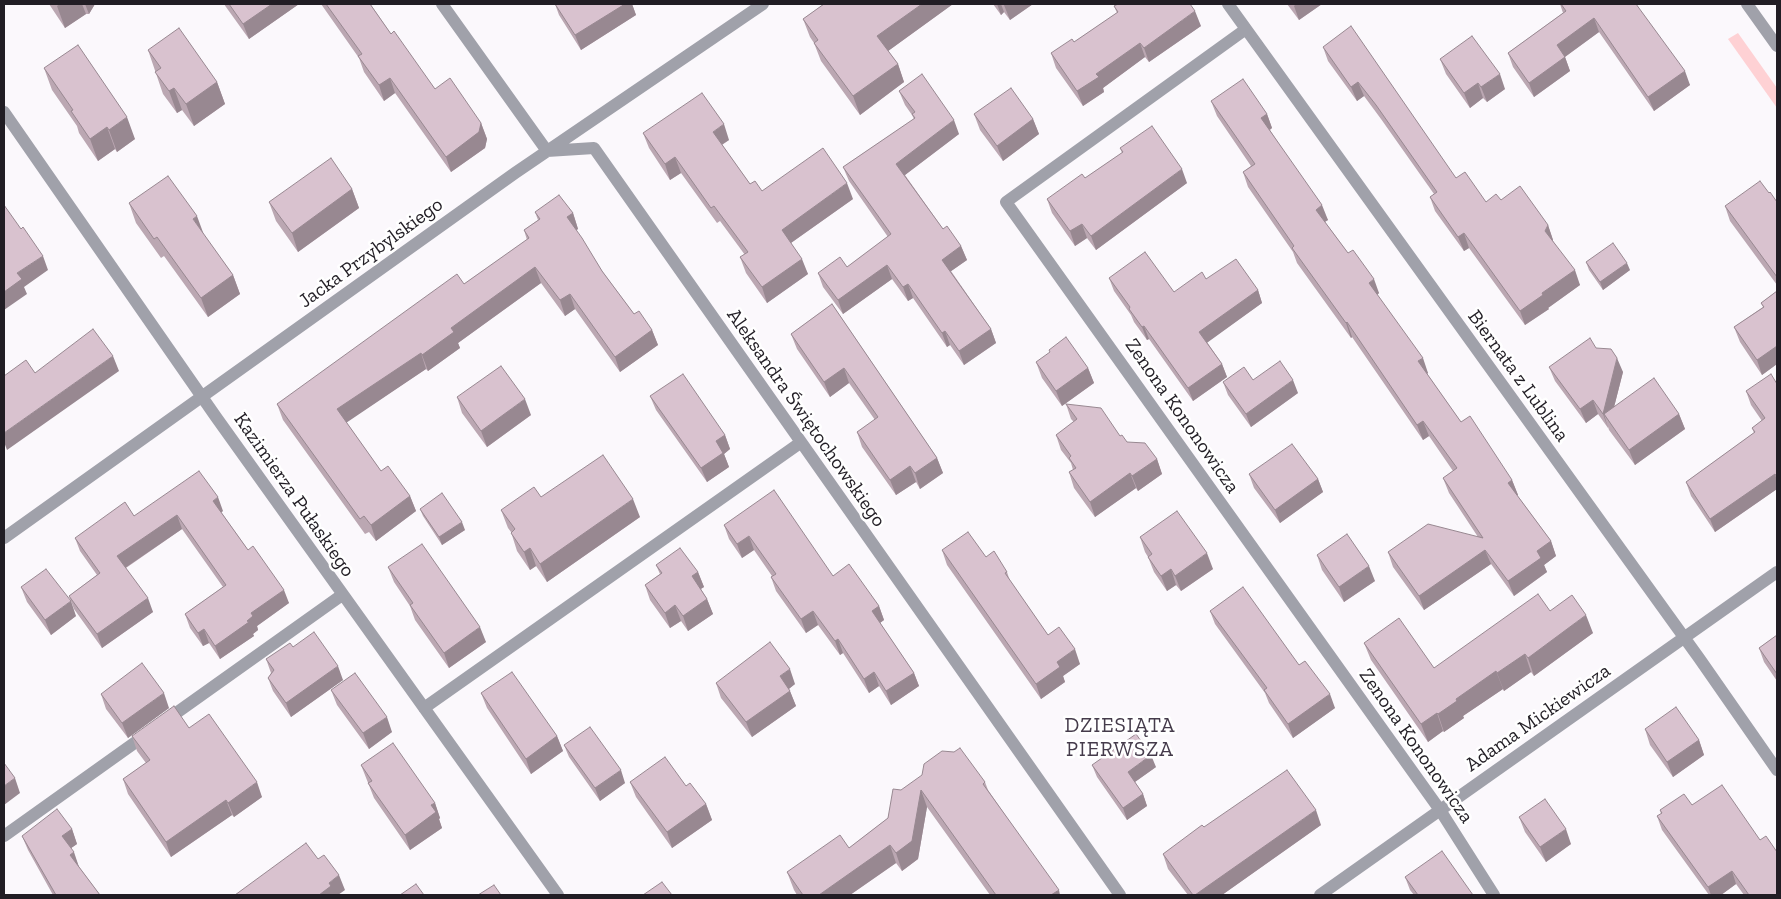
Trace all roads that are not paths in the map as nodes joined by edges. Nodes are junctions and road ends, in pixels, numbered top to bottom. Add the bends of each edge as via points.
1 (442, 4) edge
2 (763, 4) edge
3 (1228, 4) edge
4 (1747, 4) edge
5 (1246, 29) junction
6 (1777, 46) edge
7 (4, 112) edge
8 (547, 151) junction
9 (201, 396) junction
10 (800, 443) junction
11 (4, 538) edge
12 (1777, 572) edge
13 (342, 595) junction
14 (1684, 638) junction
15 (424, 708) junction
16 (1777, 770) edge
17 (1440, 810) junction
18 (4, 836) edge
19 (558, 895) edge
20 (1120, 895) edge
21 (1320, 895) edge
22 (1494, 895) edge

1 - 8 street
2 - 8 street, Jacka Przybylskiego
3 - 5 street, Biernata z Lublina
4 - 6 street
5 - 14 street, Biernata z Lublina
5 - 17 street, Zenona Kononowicza via 1006,202
7 - 9 street, Kazimierza Pułaskiego
8 - 9 street, Jacka Przybylskiego
8 - 10 street, Aleksandra Świętochowskiego via 594,148
9 - 11 street, Jacka Przybylskiego
9 - 13 street, Kazimierza Pułaskiego
10 - 15 street
10 - 20 street, Aleksandra Świętochowskiego
12 - 14 street, Adama Mickiewicza
13 - 15 street, Kazimierza Pułaskiego
13 - 18 street
14 - 16 street, Biernata z Lublina
14 - 17 street, Adama Mickiewicza
15 - 19 street, Kazimierza Pułaskiego
17 - 21 street, Adama Mickiewicza
17 - 22 street, Zenona Kononowicza

